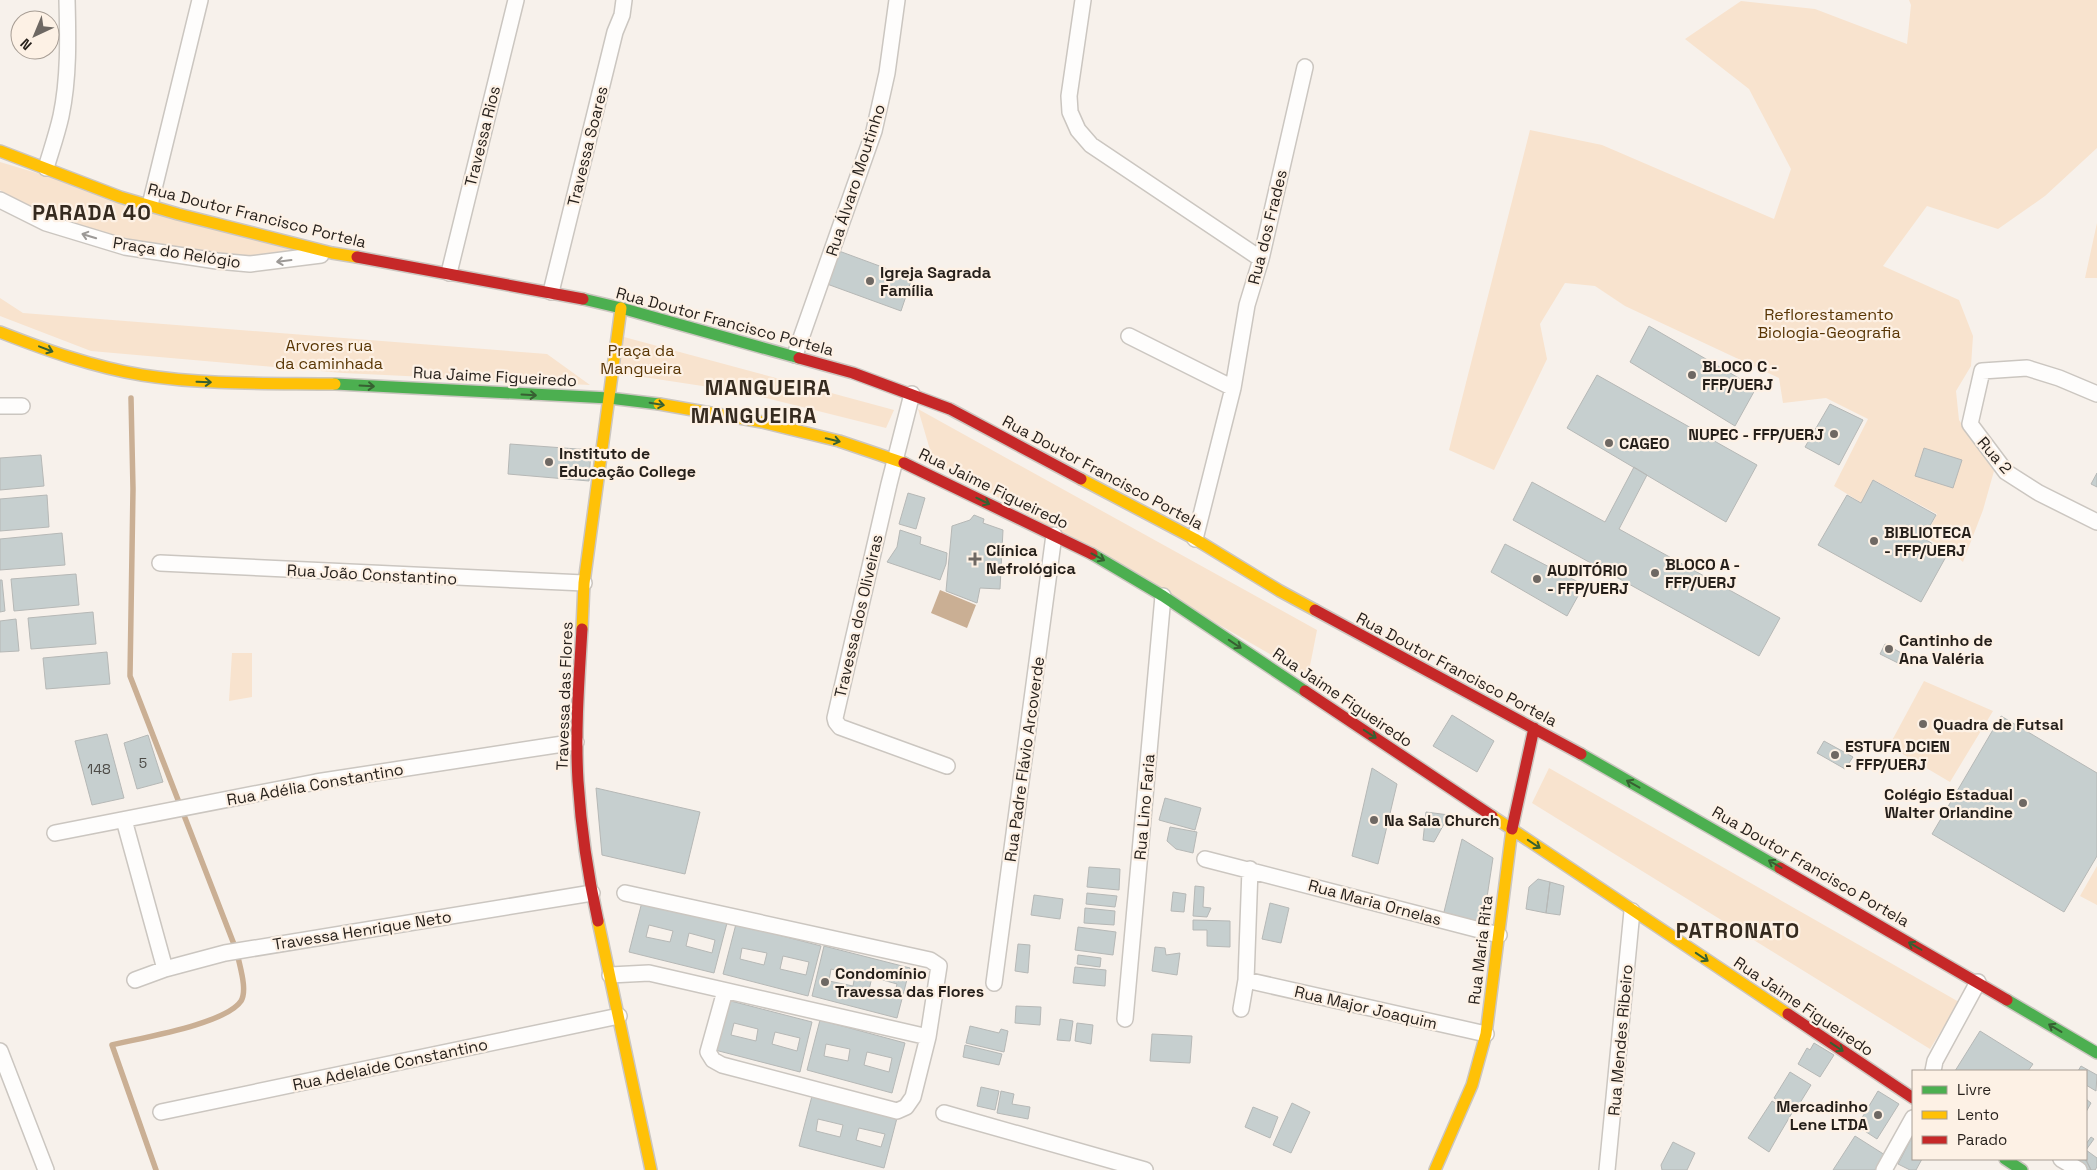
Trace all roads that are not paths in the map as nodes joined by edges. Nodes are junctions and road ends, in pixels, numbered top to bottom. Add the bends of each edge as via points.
1 (67, 0) edge
2 (200, 0) edge
3 (516, 0) edge
4 (624, 0) edge
5 (897, 0) edge
6 (1083, 0) edge
7 (1305, 67) dead end
8 (0, 150) edge
9 (46, 168) junction
10 (0, 200) edge
11 (150, 205) junction
12 (332, 253) junction
13 (1261, 259) junction
14 (449, 273) junction
15 (551, 292) junction
16 (621, 308) junction
17 (0, 332) edge
18 (1129, 336) dead end
19 (795, 355) junction
20 (1234, 388) junction
21 (912, 394) junction
22 (2097, 394) edge
23 (608, 398) junction
24 (0, 406) edge
25 (22, 406) dead end
26 (895, 458) junction
27 (2097, 522) edge
28 (1054, 535) junction
29 (1195, 539) junction
30 (160, 563) dead end
31 (584, 583) junction
32 (1163, 596) junction
33 (1534, 728) junction
34 (576, 742) junction
35 (947, 766) dead end
36 (124, 820) junction
37 (1512, 829) junction
38 (55, 833) dead end
39 (1205, 859) dead end
40 (1250, 869) junction
41 (592, 892) junction
42 (625, 892) dead end
43 (1632, 910) junction
44 (1499, 935) junction
45 (165, 969) junction
46 (610, 975) junction
47 (134, 980) dead end
48 (1246, 980) junction
49 (1978, 982) junction
50 (994, 984) dead end
51 (725, 991) junction
52 (1241, 1009) dead end
53 (619, 1016) junction
54 (1125, 1019) dead end
55 (1486, 1034) junction
56 (928, 1037) junction
57 (0, 1051) edge
58 (2097, 1053) edge
59 (1933, 1070) edge
60 (1912, 1097) edge
61 (162, 1112) dead end
62 (944, 1113) dead end
63 (1912, 1120) edge
64 (2007, 1160) edge
65 (2063, 1160) edge
66 (46, 1170) edge
67 (651, 1170) edge
68 (1145, 1170) edge
69 (1435, 1170) edge
70 (1607, 1170) edge
71 (1884, 1170) edge
72 (2022, 1170) edge
73 (2079, 1170) edge

1 - 9 street via 66,84 61,116
2 - 11 street
3 - 14 street, Travessa Rios
4 - 15 street, Travessa Soares
5 - 19 street, Rua Álvaro Moutinho via 887,73 874,131
6 - 13 street via 1069,96 1070,112 1078,130 1091,145
7 - 13 street, Rua dos Frades
8 - 9 main road, Rua Doutor Francisco Portela
9 - 11 main road, Rua Doutor Francisco Portela via 120,197
12 -> 10 street, Praça do Relógio via 250,264 134,248 46,223
11 - 12 main road, Rua Doutor Francisco Portela
12 - 14 main road, Rua Doutor Francisco Portela
13 - 20 street, Rua dos Frades via 1247,305
14 - 15 main road, Rua Doutor Francisco Portela
15 - 16 main road, Rua Doutor Francisco Portela
16 - 19 main road, Rua Doutor Francisco Portela
16 - 23 main road, Travessa das Flores
17 -> 23 main road, Rua Jaime Figueiredo via 95,365 195,382 362,385
18 - 20 street
19 - 21 main road, Rua Doutor Francisco Portela
20 - 29 street, Rua dos Frades
21 - 26 street, Travessa dos Oliveiras
21 - 29 main road, Rua Doutor Francisco Portela via 950,409
22 - 27 street, Rua 2 via 2027,368 1982,371 1970,424 2006,472
23 -> 26 main road, Rua Jaime Figueiredo via 762,422
23 - 31 main road, Travessa das Flores
24 - 25 street
26 -> 28 main road, Rua Jaime Figueiredo
26 - 35 street, Travessa dos Oliveiras via 835,718 840,727
28 -> 32 main road, Rua Jaime Figueiredo
28 - 50 street, Rua Padre Flávio Arcoverde
29 - 33 main road, Rua Doutor Francisco Portela via 1280,591
30 - 31 street, Rua João Constantino
31 - 34 main road, Travessa das Flores
32 -> 37 main road, Rua Jaime Figueiredo
32 - 54 street, Rua Lino Faria
33 - 37 main road, Rua Maria Rita
49 -> 33 main road, Rua Doutor Francisco Portela
34 - 36 street, Rua Adélia Constantino via 316,782
34 - 41 main road, Travessa das Flores
36 - 38 street, Rua Adélia Constantino
36 - 45 street
37 -> 43 main road, Rua Jaime Figueiredo
37 - 44 main road, Rua Maria Rita
39 - 40 street, Rua Maria Ornelas
40 - 44 street, Rua Maria Ornelas
40 - 48 street
41 - 45 street, Travessa Henrique Neto via 249,948
41 - 46 main road, Travessa das Flores
42 - 56 street via 930,960 939,966
43 -> 60 main road, Rua Jaime Figueiredo
43 - 70 street, Rua Mendes Ribeiro
44 - 55 main road, Rua Maria Rita
45 - 47 street, Travessa Henrique Neto
46 - 51 street via 649,973
46 - 53 main road, Travessa das Flores
48 - 52 street
48 - 55 street, Rua Major Joaquim
58 -> 49 main road, Rua Doutor Francisco Portela
49 - 59 street
51 - 56 street
51 - 56 street via 708,1052 713,1060 897,1111 906,1107 912,1097
53 - 61 street, Rua Adelaide Constantino
53 - 67 main road, Travessa das Flores
55 - 69 main road, Rua Maria Rita via 1472,1085
57 - 66 street
62 - 68 street
63 - 71 street
64 - 72 main road
65 - 73 street

